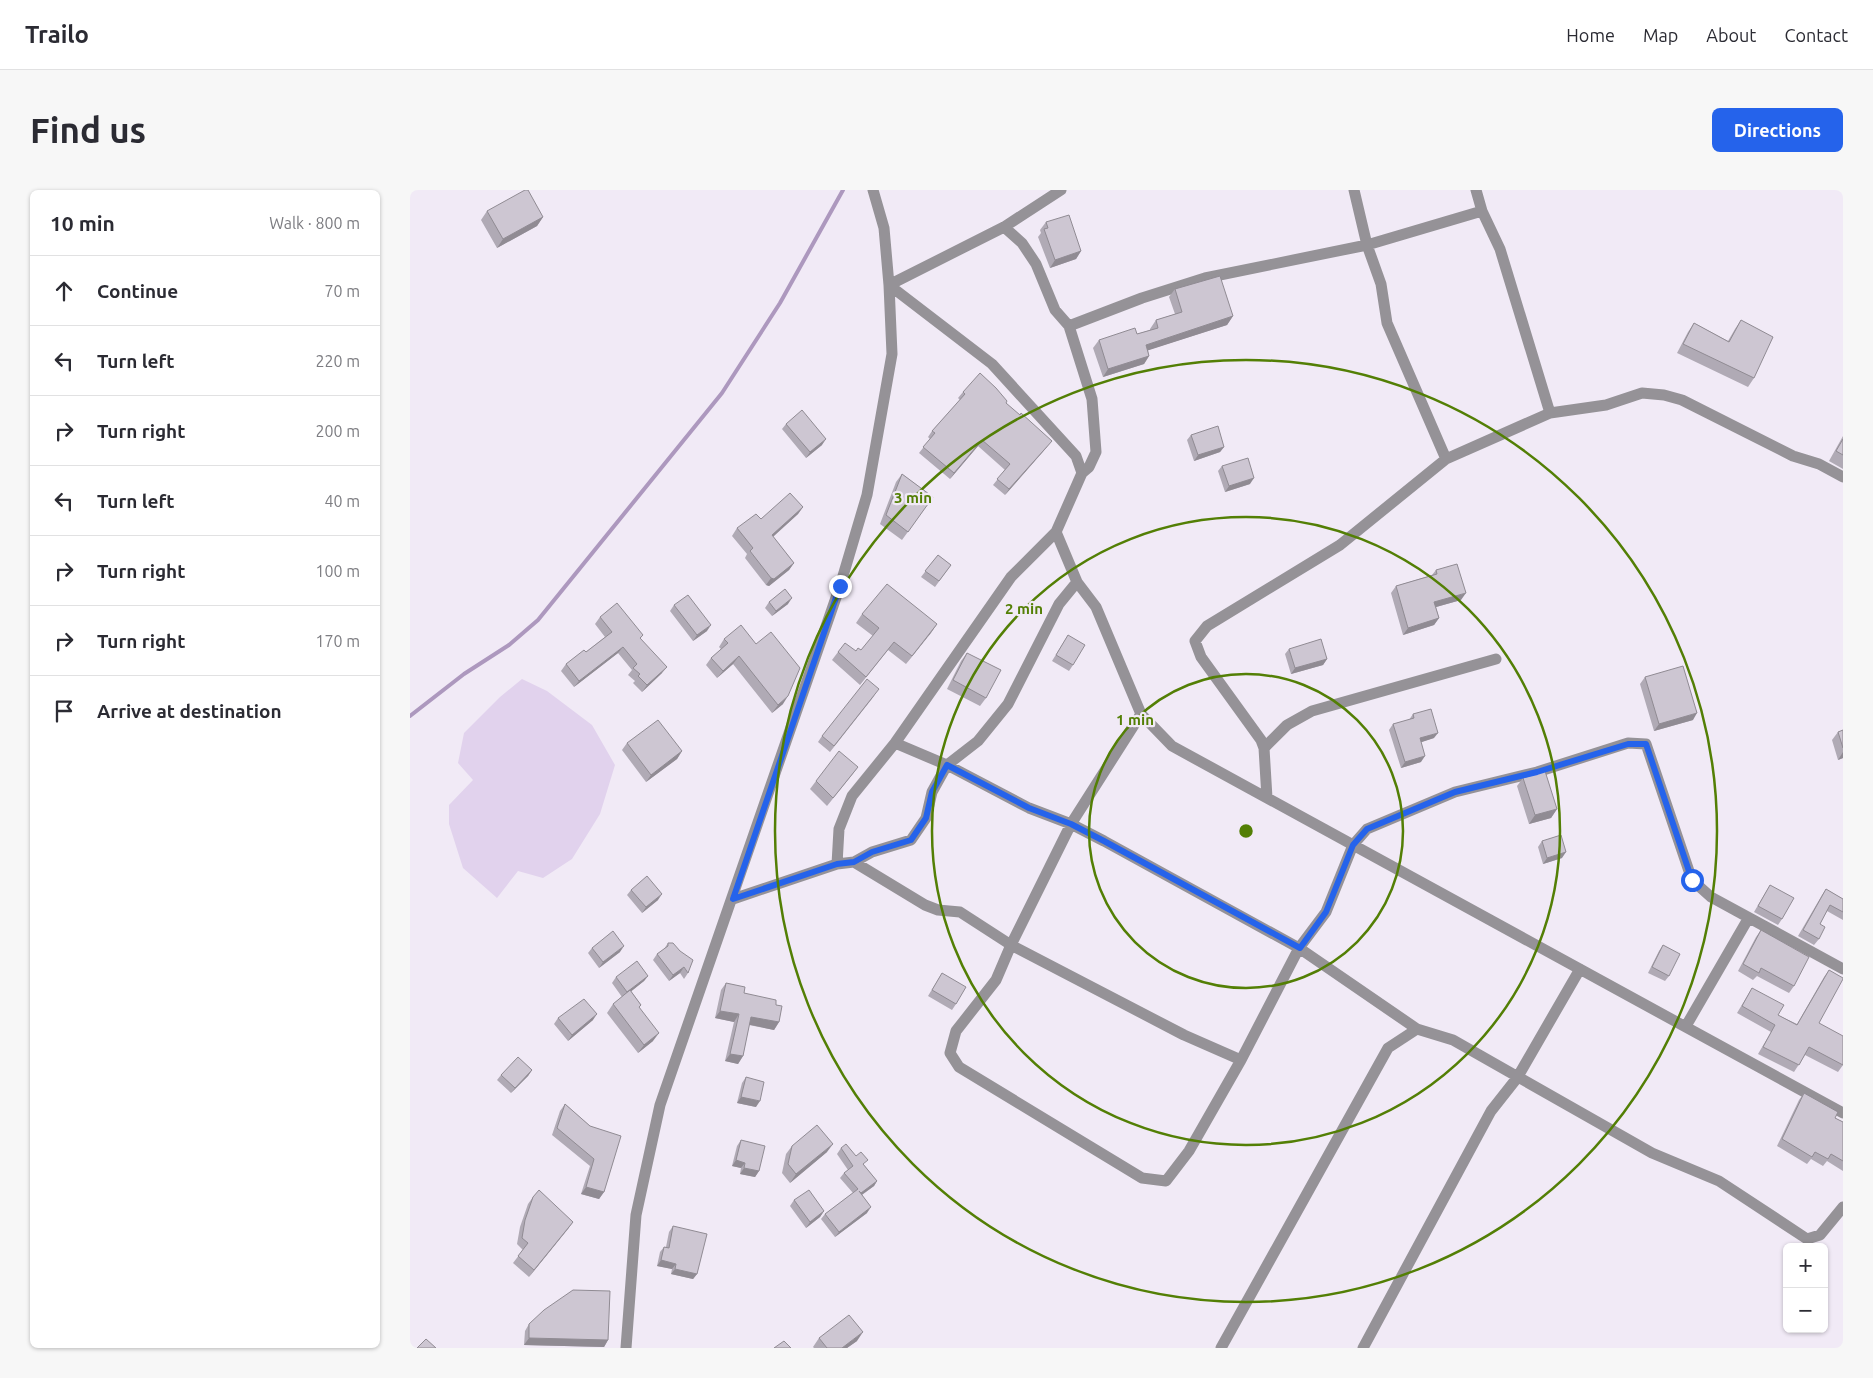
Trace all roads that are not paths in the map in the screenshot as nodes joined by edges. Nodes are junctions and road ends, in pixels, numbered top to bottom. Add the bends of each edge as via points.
1 (873, 190) edge
2 (1061, 190) edge
3 (1354, 190) edge
4 (1476, 190) edge
5 (1482, 211) junction
6 (1004, 227) junction
7 (1367, 245) junction
8 (890, 285) junction
9 (1069, 326) junction
10 (1550, 413) junction
11 (1446, 459) junction
12 (1082, 473) junction
13 (1843, 477) edge
14 (1056, 532) junction
15 (1077, 582) junction
16 (1496, 659) dead end
17 (1141, 714) junction
18 (895, 743) junction
19 (1264, 748) junction
20 (947, 765) junction
21 (1267, 798) junction
22 (1071, 824) junction
23 (1353, 845) junction
24 (854, 862) junction
25 (837, 864) junction
26 (733, 899) junction
27 (1748, 919) junction
28 (1011, 944) junction
29 (1300, 948) junction
30 (1580, 969) junction
31 (1843, 969) edge
32 (1686, 1026) junction
33 (1417, 1029) junction
34 (1241, 1060) junction
35 (1517, 1078) junction
36 (1843, 1113) edge
37 (1843, 1207) edge
38 (626, 1348) edge
39 (1221, 1348) edge
40 (1363, 1348) edge

1 - 8 street via 884,228
2 - 6 street
3 - 7 street
4 - 5 street
5 - 7 street
5 - 10 street via 1500,249
6 - 8 street
6 - 9 street via 1036,264 1055,310
7 - 9 street via 1205,278
7 - 11 street via 1381,284 1387,324
8 - 12 street via 992,364 1076,456
8 - 26 street via 892,354 867,495 840,586
9 - 12 street via 1092,399 1096,452 1090,467
10 - 11 street
10 - 13 street via 1606,405 1642,392 1664,395 1682,400 1793,456 1820,464
11 - 19 street via 1340,545 1207,626 1195,641 1201,657
12 - 14 street
14 - 15 street
14 - 18 street via 1011,577
15 - 17 street via 1096,607
15 - 20 street via 1059,604 1008,704 978,741
16 - 19 street via 1312,710 1287,725
17 - 21 street via 1172,746
17 - 22 street
18 - 20 street
18 - 25 street via 852,796 839,829
19 - 21 street
20 - 22 street via 1029,808
20 - 24 street via 932,792 926,818 911,840 872,852
21 - 23 street
22 - 28 street
22 - 29 street
23 - 27 street via 1367,829 1455,792 1537,772 1628,744 1646,744 1692,880 1711,897
23 - 29 street via 1326,912
23 - 30 street
24 - 25 street
24 - 28 street via 925,905 960,912
25 - 26 street
26 - 38 street via 660,1105 636,1215
27 - 31 street
27 - 32 street
28 - 34 street via 1184,1035
28 - 34 street via 996,980 956,1031 950,1053 959,1067 1142,1178 1166,1182 1189,1151
29 - 33 street
29 - 34 street
30 - 32 street
30 - 35 street
32 - 36 street
33 - 35 street via 1453,1040
33 - 39 street via 1388,1048
35 - 37 street via 1652,1153 1719,1181 1807,1239 1820,1235
35 - 40 street via 1490,1111

